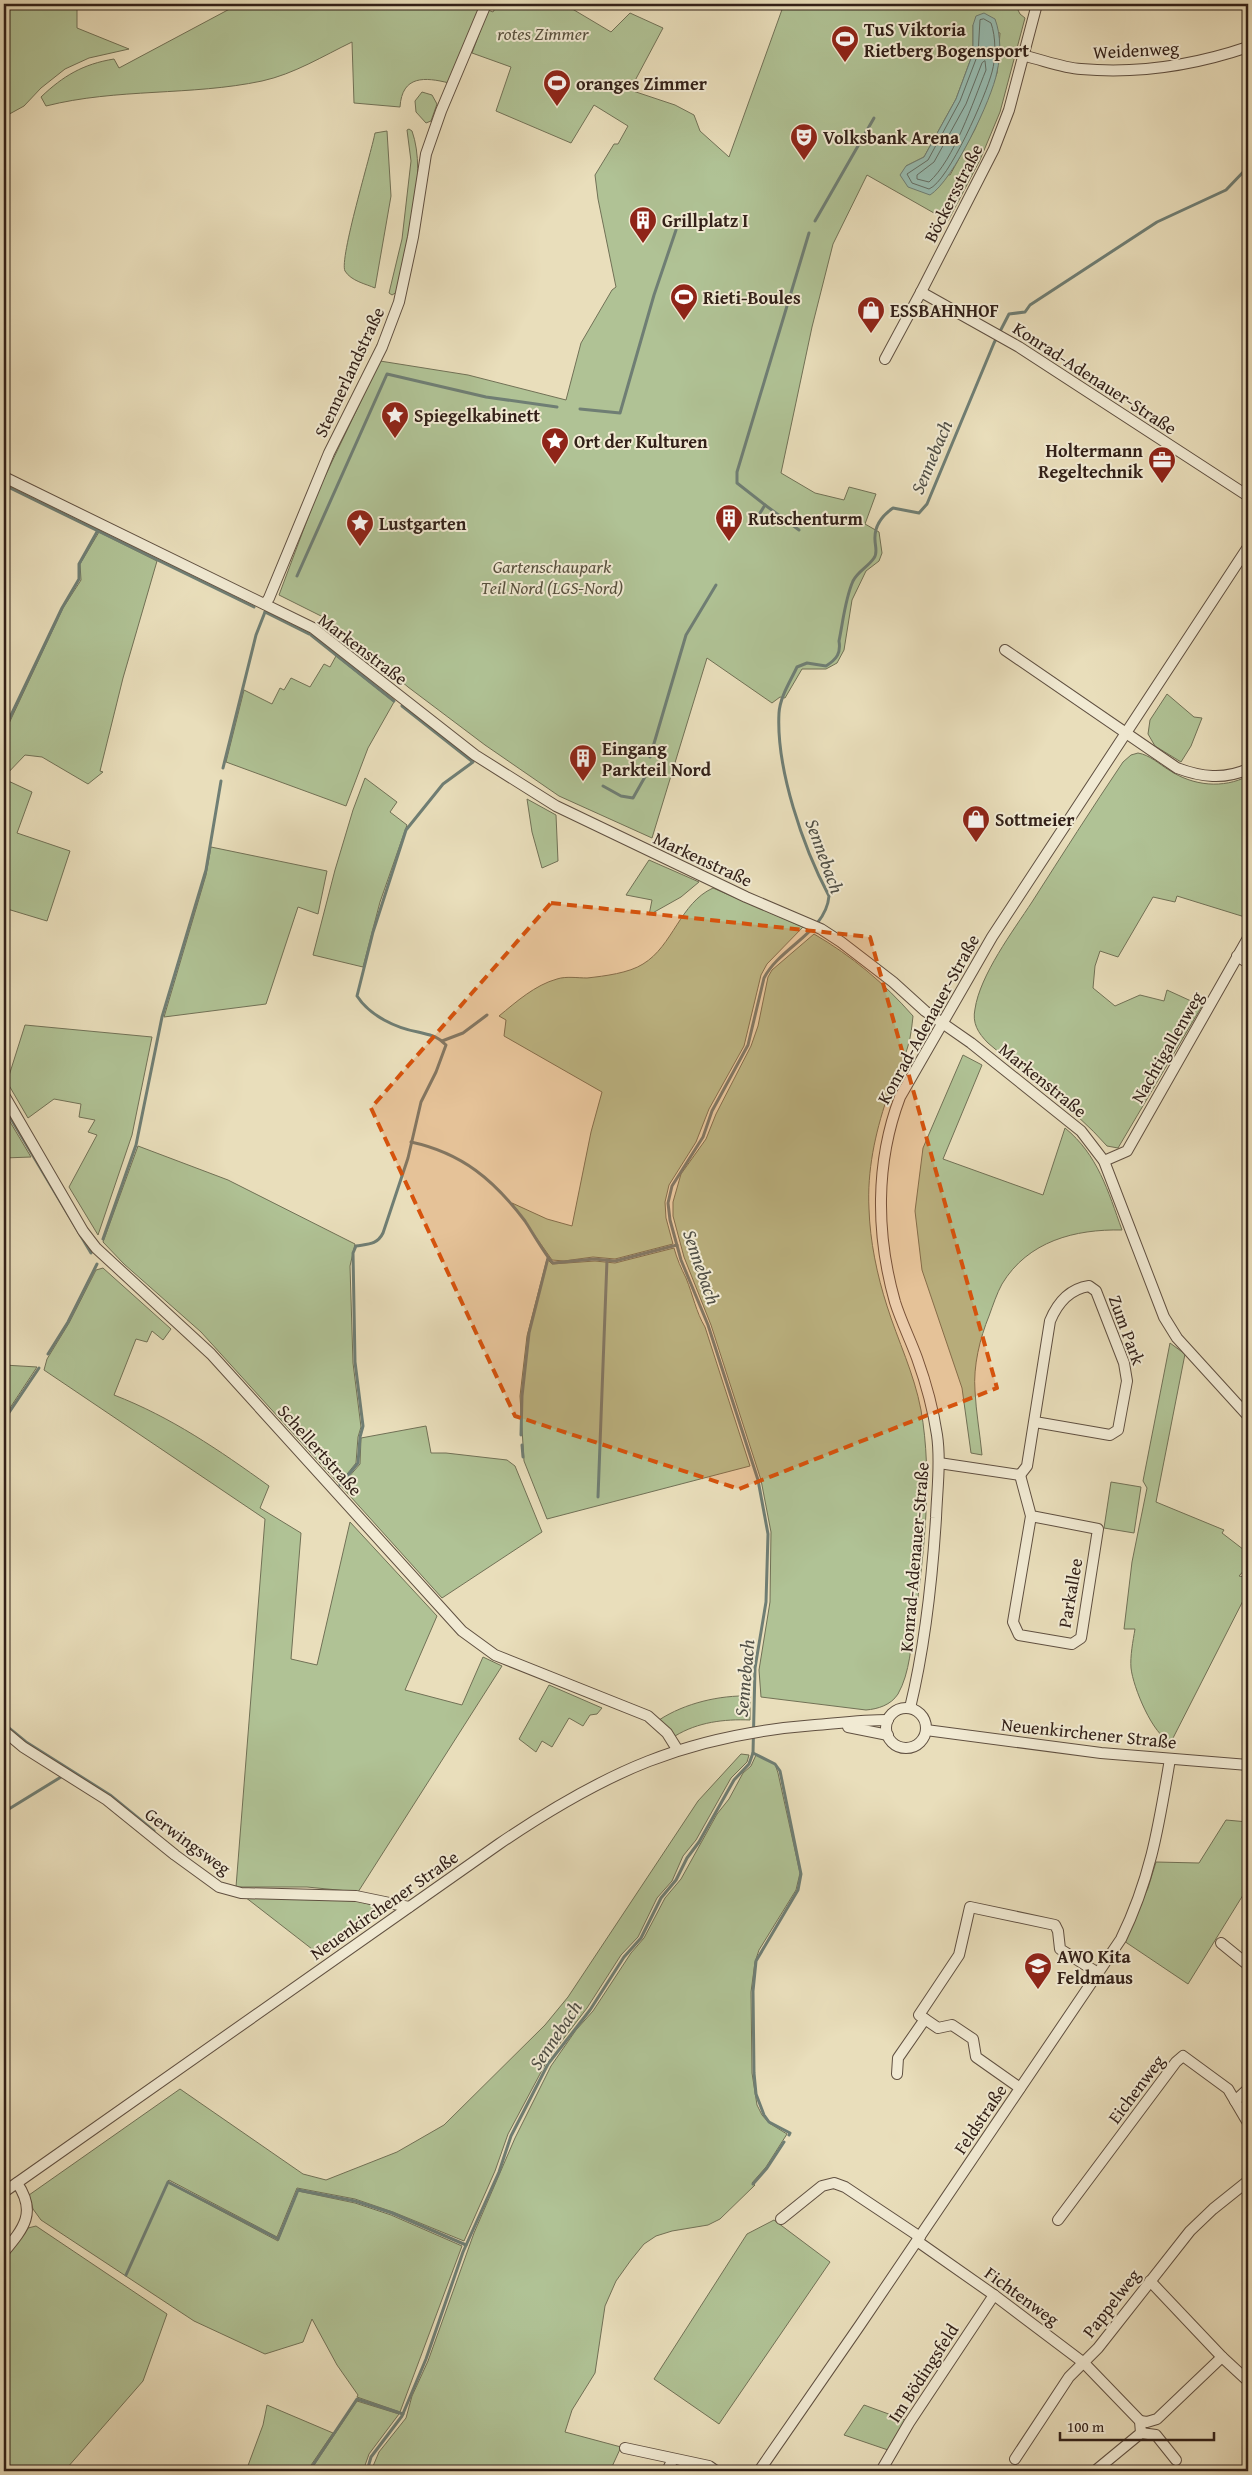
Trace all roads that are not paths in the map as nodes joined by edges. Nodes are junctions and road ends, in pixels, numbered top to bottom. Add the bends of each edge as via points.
1 (486, 4) edge
2 (1037, 4) edge
3 (1248, 47) edge
4 (1025, 56) junction
5 (921, 292) junction
6 (885, 359) dead end
7 (4, 477) edge
8 (1248, 496) edge
9 (1248, 547) edge
10 (264, 604) junction
11 (1005, 650) dead end
12 (1126, 734) junction
13 (1248, 769) edge
14 (1248, 938) edge
15 (1237, 956) junction
16 (1248, 963) edge
17 (942, 1022) junction
18 (4, 1095) edge
19 (1104, 1161) junction
20 (1248, 1416) edge
21 (1035, 1422) junction
22 (939, 1463) junction
23 (1020, 1475) junction
24 (1031, 1516) junction
25 (910, 1708) junction
26 (888, 1720) junction
27 (819, 1724) junction
28 (926, 1730) junction
29 (4, 1731) edge
30 (888, 1735) junction
31 (677, 1749) junction
32 (1170, 1759) junction
33 (1248, 1764) edge
34 (409, 1907) junction
35 (1221, 1943) dead end
36 (1248, 1965) edge
37 (1098, 1973) junction
38 (925, 2019) junction
39 (897, 2074) dead end
40 (1020, 2088) junction
41 (1248, 2089) edge
42 (1235, 2101) junction
43 (1248, 2123) edge
44 (1248, 2181) edge
45 (17, 2183) junction
46 (4, 2192) edge
47 (780, 2219) dead end
48 (1058, 2220) dead end
49 (918, 2239) junction
50 (4, 2252) edge
51 (1150, 2281) junction
52 (994, 2295) junction
53 (1222, 2357) junction
54 (1084, 2363) junction
55 (1248, 2381) edge
56 (1141, 2427) junction
57 (626, 2448) dead end
58 (674, 2459) junction
59 (1015, 2459) dead end
60 (1176, 2460) dead end
61 (667, 2471) edge
62 (716, 2471) edge
63 (759, 2471) edge
64 (881, 2471) edge
65 (1095, 2471) edge

1 - 10 street, Stennerlandstraße via 426,154 414,237 399,302 382,347 329,453
2 - 4 street, Böckersstraße
3 - 4 street, Weidenweg via 1211,60 1151,69 1080,69
4 - 5 street, Böckersstraße via 994,149
5 - 6 street, Böckersstraße
5 - 8 street, Konrad-Adenauer-Straße via 1019,347
7 - 10 street, Markenstraße
9 - 12 street, Konrad-Adenauer-Straße
10 - 17 street, Markenstraße via 322,634 437,726 511,780 585,821 738,894 821,929 859,955
11 - 12 street
12 - 13 street via 1177,768 1196,775 1216,777
12 - 17 street, Konrad-Adenauer-Straße via 992,938
14 - 15 street, Nachtigallenweg
15 - 16 street
15 - 19 street, Nachtigallenweg via 1127,1151
17 - 19 street, Markenstraße via 1081,1131
17 - 22 street, Konrad-Adenauer-Straße via 892,1118 880,1188 882,1237 895,1302 926,1383
18 - 31 street, Schellertstraße via 96,1248 211,1354 462,1631 495,1656 648,1716 667,1733
19 - 20 street, Markenstraße via 1164,1317 1177,1338
21 - 21 street, Zum Park via 1110,1435 1118,1430 1127,1381 1124,1363 1096,1291 1089,1286 1066,1296 1053,1312
21 - 23 street, Zum Park via 1026,1466
22 - 23 street
22 - 25 street, Konrad-Adenauer-Straße via 927,1614 921,1664
23 - 24 street, Parkallee
24 - 24 street, Parkallee via 1012,1622 1019,1635 1072,1644 1081,1638 1098,1529
25 - 26 street via 897,1710
25 - 28 street via 925,1720
26 - 27 street, Neuenkirchener Straße
26 - 30 street
27 - 30 street, Neuenkirchener Straße
27 - 31 street, Neuenkirchener Straße via 748,1732
28 - 30 street via 924,1739 909,1748 892,1743
28 - 32 street, Neuenkirchener Straße
29 - 34 street, Gerwingsweg via 23,1747 107,1800 219,1887 241,1892 356,1896
31 - 34 street, Neuenkirchener Straße via 608,1778 558,1805
32 - 33 street, Neuenkirchener Straße
32 - 37 street, Feldstraße via 1154,1851 1144,1887 1120,1938
34 - 45 street, Neuenkirchener Straße
35 - 36 street
37 - 38 street via 1060,1949 1054,1925 970,1906 959,1955 919,2015
37 - 40 street, Feldstraße
38 - 39 street via 898,2058
38 - 40 street via 938,2028 952,2025 973,2039 976,2057
40 - 49 street, Feldstraße
41 - 42 street
42 - 43 street, Eichenweg
42 - 48 street, Eichenweg via 1228,2089 1183,2056
44 - 51 street, Pappelweg via 1190,2231
45 - 46 street, Neuenkirchener Straße
45 - 50 street via 25,2195 27,2214 24,2226
47 - 49 street, Fichtenweg via 822,2186 834,2183 845,2187
49 - 52 street, Fichtenweg
49 - 63 street, Feldstraße
51 - 53 street
51 - 54 street, Pappelweg
52 - 54 street, Fichtenweg
52 - 64 street, Im Bödingsfeld via 908,2423
53 - 55 street
53 - 56 street via 1157,2419
54 - 56 street, Fichtenweg
54 - 59 street, Pappelweg via 1069,2377
56 - 60 street, Fichtenweg via 1156,2435
56 - 65 street
57 - 58 street
58 - 61 street
58 - 62 street via 709,2466

